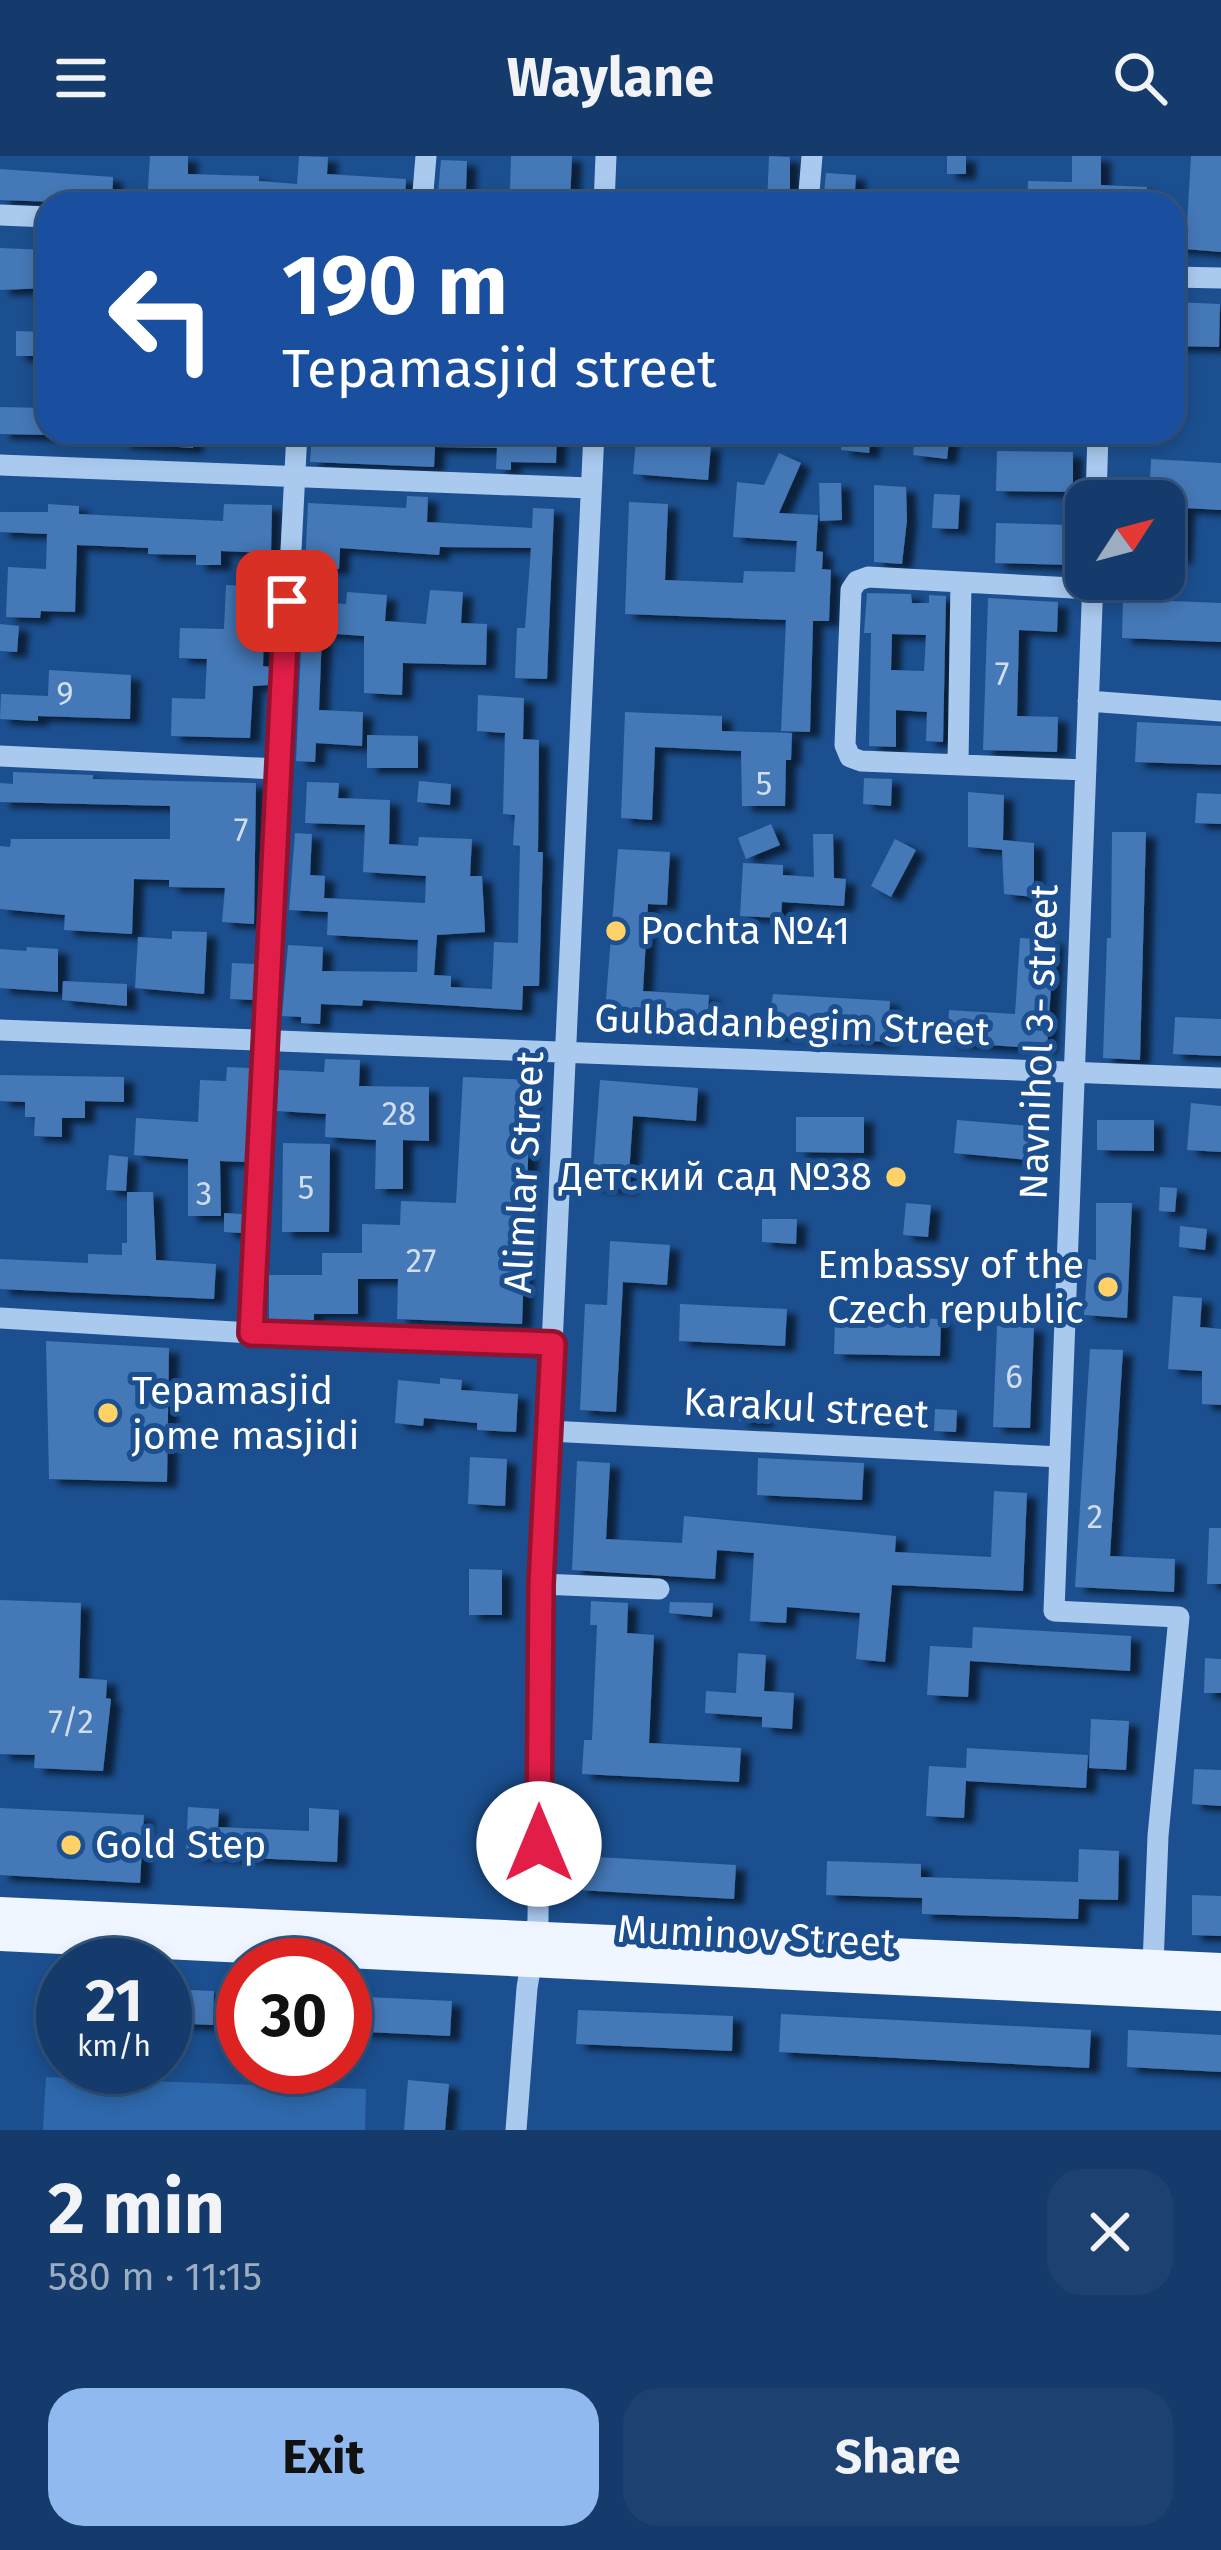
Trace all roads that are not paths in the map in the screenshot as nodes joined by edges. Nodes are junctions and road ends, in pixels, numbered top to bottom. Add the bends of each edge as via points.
1 (426, 156) edge
2 (606, 156) edge
3 (812, 156) edge
4 (423, 192) edge
5 (604, 192) edge
6 (809, 192) edge
7 (0, 215) edge
8 (36, 216) edge
9 (1185, 277) edge
10 (1221, 278) edge
11 (296, 444) edge
12 (593, 444) edge
13 (1098, 444) edge
14 (0, 465) edge
15 (295, 475) junction
16 (1097, 480) edge
17 (590, 488) junction
18 (961, 582) junction
19 (1065, 584) edge
20 (1091, 600) edge
21 (1088, 701) junction
22 (1221, 711) edge
23 (0, 757) edge
24 (958, 763) junction
25 (278, 769) junction
26 (1086, 770) junction
27 (0, 1030) edge
28 (263, 1041) junction
29 (566, 1052) junction
30 (1074, 1073) junction
31 (1221, 1078) edge
32 (0, 1318) edge
33 (251, 1333) junction
34 (553, 1344) junction
35 (549, 1431) junction
36 (1060, 1457) junction
37 (541, 1584) junction
38 (659, 1589) dead end
39 (0, 1912) edge
40 (0, 1936) edge
41 (535, 1950) junction
42 (1153, 1964) junction
43 (1221, 1968) edge
44 (1221, 1996) edge
45 (516, 2130) edge

1 - 4 street
2 - 5 street
3 - 6 street
7 - 8 street
9 - 10 street
11 - 15 street
12 - 17 street, Аlimlar Street
13 - 16 street
14 - 15 street
15 - 17 street
15 - 25 street
17 - 29 street, Аlimlar Street
18 - 19 street
18 - 24 street
18 - 24 street via 857,581 845,746 861,761
20 - 21 street, Navnihol 3- street
21 - 22 street
21 - 26 street, Navnihol 3- street
23 - 25 street
24 - 26 street
25 - 28 street
26 - 30 street, Navnihol 3- street
27 - 28 street, Gulbadanbegim Street
28 - 29 street, Gulbadanbegim Street
28 - 33 street
29 - 30 street, Gulbadanbegim Street
29 - 34 street, Аlimlar Street
30 - 31 street, Gulbadanbegim Street
30 - 36 street, Navnihol 3- street
32 - 33 street
33 - 34 street
34 - 35 street, Аlimlar Street
35 - 36 street, Karakul street
35 - 37 street, Аlimlar Street
36 - 42 street, Navnihol 3- street via 1054,1611 1179,1618
37 - 38 street
37 - 41 street, Аlimlar Street
39 - 41 main road, Muminov Street
40 - 41 main road, Muminov Street
41 - 42 main road, Muminov Street
41 - 44 main road, Muminov Street
41 - 45 street, Аlimlar Street
42 - 43 main road, Muminov Street

